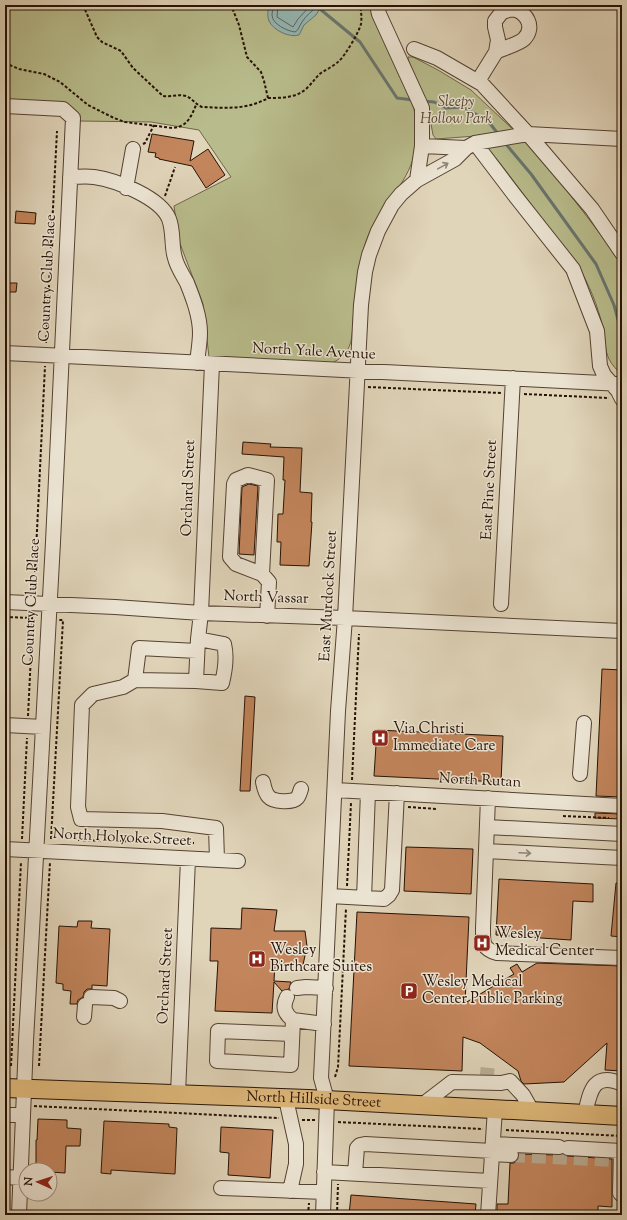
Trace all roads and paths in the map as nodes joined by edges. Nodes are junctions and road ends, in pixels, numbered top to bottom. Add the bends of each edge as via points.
1 (83, 5) edge
2 (231, 5) edge
3 (360, 5) edge
4 (377, 5) edge
5 (414, 49) dead end
6 (496, 52) dead end
7 (5, 63) edge
8 (478, 81) junction
9 (268, 98) junction
10 (196, 105) junction
11 (5, 106) edge
12 (154, 125) junction
13 (57, 131) dead end
14 (528, 134) junction
15 (622, 139) edge
16 (471, 145) junction
17 (422, 146) junction
18 (133, 149) joint
19 (175, 167) dead end
20 (70, 177) junction
21 (416, 180) junction
22 (126, 188) junction
23 (160, 206) junction
24 (622, 253) edge
25 (44, 347) junction
26 (5, 353) edge
27 (61, 356) junction
28 (197, 363) junction
29 (212, 364) junction
30 (358, 371) junction
31 (513, 378) junction
32 (616, 383) edge
33 (357, 386) junction
34 (512, 394) junction
35 (616, 399) edge
36 (262, 574) junction
37 (5, 602) edge
38 (34, 604) junction
39 (501, 604) dead end
40 (49, 612) junction
41 (201, 614) junction
42 (268, 616) junction
43 (5, 617) edge
44 (33, 618) junction
45 (345, 618) junction
46 (63, 620) dead end
47 (622, 631) edge
48 (359, 634) dead end
49 (198, 645) junction
50 (135, 680) junction
51 (196, 681) junction
52 (584, 723) dead end
53 (5, 725) edge
54 (28, 726) junction
55 (43, 727) junction
56 (580, 774) dead end
57 (263, 782) dead end
58 (301, 789) dead end
59 (335, 790) junction
60 (351, 791) junction
61 (368, 792) junction
62 (397, 793) junction
63 (488, 798) junction
64 (622, 806) edge
65 (487, 827) junction
66 (622, 834) edge
67 (75, 840) dead end
68 (194, 843) dead end
69 (5, 849) edge
70 (22, 850) junction
71 (36, 851) junction
72 (486, 851) junction
73 (622, 858) edge
74 (188, 859) junction
75 (217, 860) junction
76 (238, 861) dead end
77 (330, 896) junction
78 (346, 896) junction
79 (364, 898) junction
80 (621, 958) edge
81 (326, 988) junction
82 (120, 1001) dead end
83 (87, 1006) dead end
84 (324, 1024) junction
85 (293, 1027) junction
86 (11, 1066) dead end
87 (480, 1074) tunnel mouth
88 (335, 1077) dead end
89 (452, 1082) junction
90 (622, 1084) edge
91 (5, 1088) edge
92 (178, 1094) junction
93 (286, 1099) junction
94 (327, 1100) junction
95 (23, 1103) junction
96 (422, 1105) junction
97 (495, 1109) junction
98 (532, 1111) junction
99 (585, 1114) junction
100 (5, 1115) edge
101 (622, 1116) edge
102 (290, 1119) junction
103 (315, 1120) dead end
104 (492, 1149) junction
105 (511, 1155) tunnel mouth
106 (619, 1160) edge
107 (21, 1162) edge
108 (324, 1172) junction
109 (339, 1172) junction
110 (356, 1173) junction
111 (5, 1177) edge
112 (18, 1178) edge
113 (490, 1181) junction
114 (221, 1188) dead end
115 (290, 1191) junction
116 (324, 1192) junction
117 (622, 1195) edge
118 (20, 1202) edge
119 (19, 1215) edge
120 (323, 1215) edge
121 (337, 1215) edge
122 (488, 1215) edge

1 - 10 path via 97,37 106,45 121,51 133,68 157,91 163,96 186,96
2 - 9 path via 247,58 261,72
3 - 9 path via 361,23 340,61 317,76 303,92 293,96
4 - 17 street via 422,108
5 - 8 street via 437,58
6 - 8 street
7 - 12 path via 54,79 88,105 114,118 125,122
8 - 14 street
9 - 10 path via 258,104 239,108
10 - 12 path via 189,122 178,128
11 - 20 street, Country Club Place via 63,109 73,118
12 - 18 path via 145,143
13 - 25 path
14 - 15 street
14 - 16 street
14 - 24 street via 592,209
16 - 17 street
21 -> 16 street, East Murdock Street via 455,159
16 - 32 street via 573,268 597,332 600,366 604,375
17 - 21 street
18 - 22 street
19 - 23 path
20 - 22 street via 94,177
20 - 27 street, Country Club Place
21 - 30 street, East Murdock Street via 392,205 369,255 361,305
22 - 23 street
23 - 28 street via 169,218 175,258 198,316 200,333
25 - 26 street, North Yale Avenue
25 - 27 street, North Yale Avenue
25 - 38 path
27 - 28 street, North Yale Avenue
27 - 40 street, Country Club Place
28 - 29 street, North Yale Avenue
29 - 30 street, North Yale Avenue
29 - 41 street, Orchard Street
30 - 31 street, North Yale Avenue
30 - 33 street, East Murdock Street
31 - 32 street, North Yale Avenue
31 - 34 street, East Pine Street
32 - 35 street
33 - 34 path
33 - 45 street, East Murdock Street
34 - 35 path
34 - 39 street, East Pine Street
36 - 36 street via 267,480 248,475 236,480 234,484 230,557 236,564
36 - 42 street via 269,582
37 - 38 street, North Vassar
38 - 40 street, North Vassar
38 - 44 path
40 - 41 street, North Vassar via 115,607
40 - 46 path
40 - 55 street, Country Club Place
41 - 42 street, North Vassar
41 - 49 street, Orchard Street
42 - 45 street, North Vassar
43 - 44 path
44 - 54 path
45 - 47 street, North Vassar
45 - 59 street, East Murdock Street
48 - 60 path
49 - 50 street via 139,648
49 - 51 street, Orchard Street
49 - 51 street via 224,644 224,674 222,683
50 - 51 street
50 - 75 street via 124,688 93,694 82,705 78,785 81,819 162,821 216,828
52 - 56 street
53 - 54 street
54 - 55 street
54 - 70 path
55 - 71 street, Country Club Place
57 - 58 street via 273,801 293,801 297,799
59 - 60 street, North Rutan
59 - 77 street, East Murdock Street
60 - 61 street, North Rutan
60 - 78 path
61 - 62 street, North Rutan
61 - 79 street
62 - 63 street, North Rutan
62 - 79 street via 392,890 384,899
63 - 64 street, North Rutan
63 - 65 street
65 - 66 street
65 - 72 street
67 - 68 path
69 - 70 street, North Holyoke Street
70 - 71 street, North Holyoke Street
70 - 86 path
71 - 74 street, North Holyoke Street
71 - 95 street, Country Club Place
72 -> 73 street
72 - 80 street via 483,928 485,946 490,951
74 - 75 street, North Holyoke Street
74 - 92 street, Orchard Street
75 - 76 street, North Holyoke Street
77 - 78 street
77 - 81 street, East Murdock Street
78 - 79 street
78 - 88 path via 338,1067
81 - 84 street, East Murdock Street
81 - 85 street via 306,987 292,993 285,1002 285,1009
82 - 83 street via 114,998
84 - 85 street
84 - 94 street, East Murdock Street via 321,1078
85 - 85 street via 291,1064 217,1061 218,1031
87 - 89 street via 462,1076
89 - 96 street
89 - 98 street via 501,1083 504,1078 523,1095
90 - 99 street via 613,1080 600,1081 592,1087
91 - 95 main road, North Hillside Street
92 - 93 main road, North Hillside Street
92 - 95 main road, North Hillside Street
93 - 94 main road, North Hillside Street
93 - 102 street
94 - 96 main road, North Hillside Street
94 - 108 street, East Murdock Street
95 - 100 street
95 - 102 path
95 - 107 street, Country Club Place
96 - 97 main road, North Hillside Street
97 - 98 main road, North Hillside Street
97 - 104 street
98 - 99 main road, North Hillside Street
99 - 101 main road, North Hillside Street
102 - 103 path
102 - 115 street via 296,1144 296,1164
104 - 105 street
104 - 106 street via 564,1147 618,1150 622,1153
104 - 110 street via 365,1144 357,1148
104 - 113 street
106 - 117 street
108 - 109 street
108 - 116 street, East Murdock Street
109 - 110 street
109 - 121 path
110 - 113 street
111 - 112 street
113 - 122 street
114 - 115 street
115 - 116 street
116 - 120 street, East Murdock Street
118 - 119 street, Country Club Place

